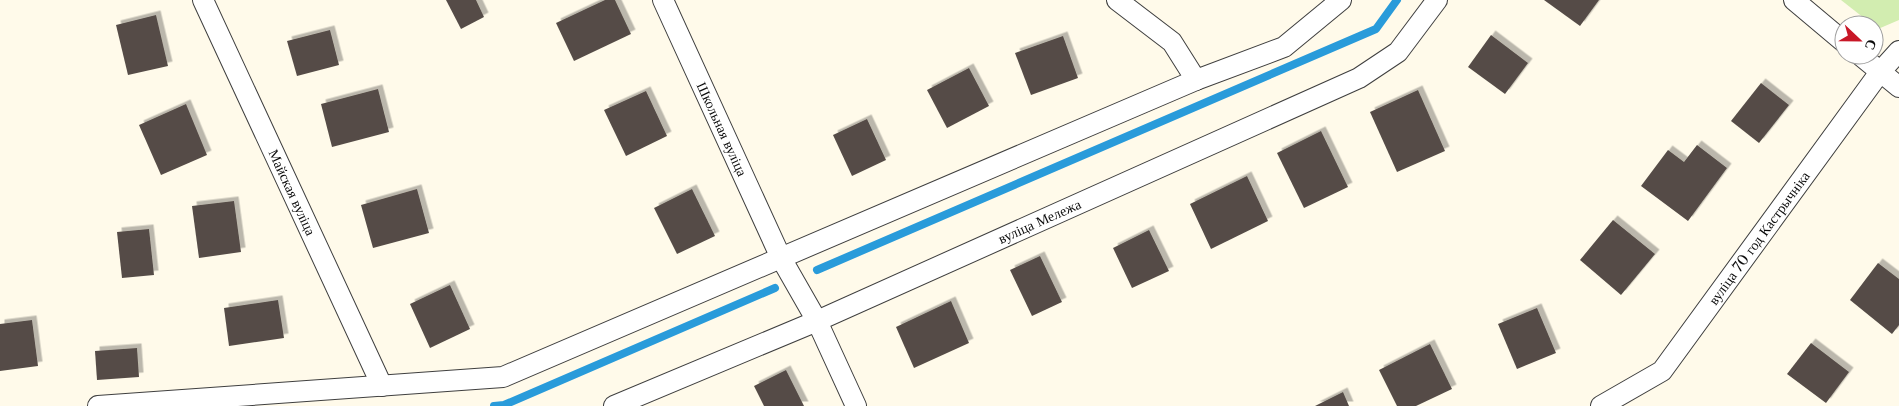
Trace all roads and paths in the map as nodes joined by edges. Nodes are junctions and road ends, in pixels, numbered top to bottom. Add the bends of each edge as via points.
1 (203, 0) edge
2 (663, 0) edge
3 (1117, 0) edge
4 (1341, 0) edge
5 (1438, 0) edge
6 (1794, 0) edge
7 (1834, 34) edge
8 (1899, 50) edge
9 (1872, 65) edge
10 (1880, 72) junction
11 (1196, 80) junction
12 (1899, 87) edge
13 (781, 258) junction
14 (817, 321) junction
15 (382, 386) junction
16 (98, 406) edge
17 (614, 406) edge
18 (856, 406) edge
19 (1601, 406) edge

1 - 15 street, Майская вуліца
2 - 13 street, Школьная вуліца
3 - 11 street via 1172,42
4 - 11 street via 1284,47
5 - 14 street, вуліца Мележа via 1398,52 1359,78
6 - 7 street
8 - 10 street, вуліца 70 год Кастрычніка
9 - 10 street
10 - 12 street
10 - 19 street, вуліца 70 год Кастрычніка via 1662,371
11 - 13 street
13 - 14 street, Школьная вуліца
13 - 15 street via 503,377
14 - 17 street, вуліца Мележа
14 - 18 street, Школьная вуліца
15 - 16 street

